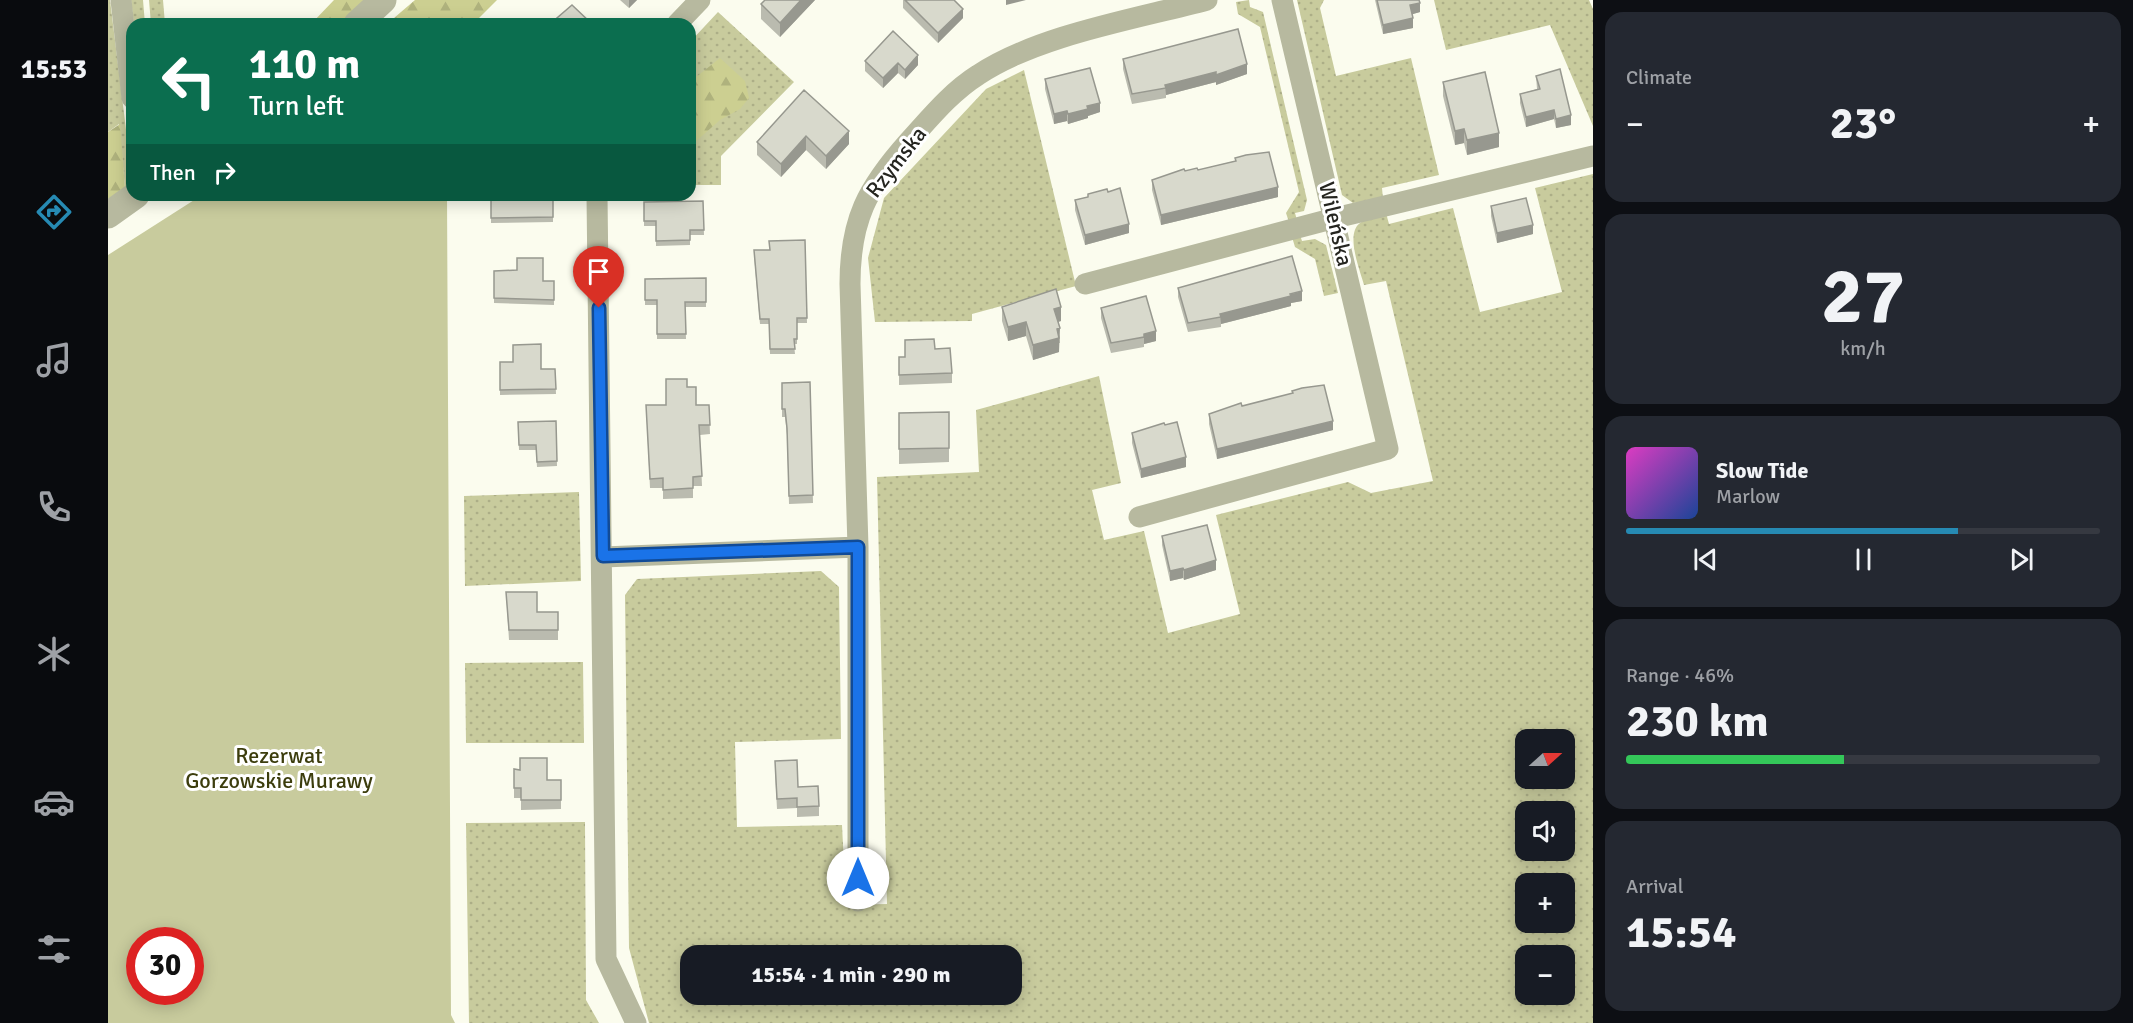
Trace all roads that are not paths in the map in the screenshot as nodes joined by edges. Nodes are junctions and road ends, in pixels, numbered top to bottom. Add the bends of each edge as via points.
1 (121, 0) edge
2 (382, 0) edge
3 (700, 0) edge
4 (1207, 0) edge
5 (1282, 0) edge
6 (363, 18) edge
7 (683, 18) edge
8 (126, 45) edge
9 (1593, 156) edge
10 (128, 201) edge
11 (597, 201) edge
12 (108, 215) edge
13 (1335, 218) junction
14 (1085, 284) dead end
15 (1138, 517) dead end
16 (858, 547) junction
17 (603, 556) junction
18 (858, 901) dead end
19 (636, 1023) edge

1 - 8 street
2 - 6 street
3 - 7 street
4 - 16 street, Rzymska via 1037,45 1001,61 961,87 875,182 858,216 850,258
5 - 13 street, Wileńska
9 - 13 street
10 - 12 street
11 - 17 street
13 - 14 street
13 - 15 street, Wileńska via 1388,449
16 - 17 street
16 - 18 street, Rzymska
17 - 19 street via 606,959

